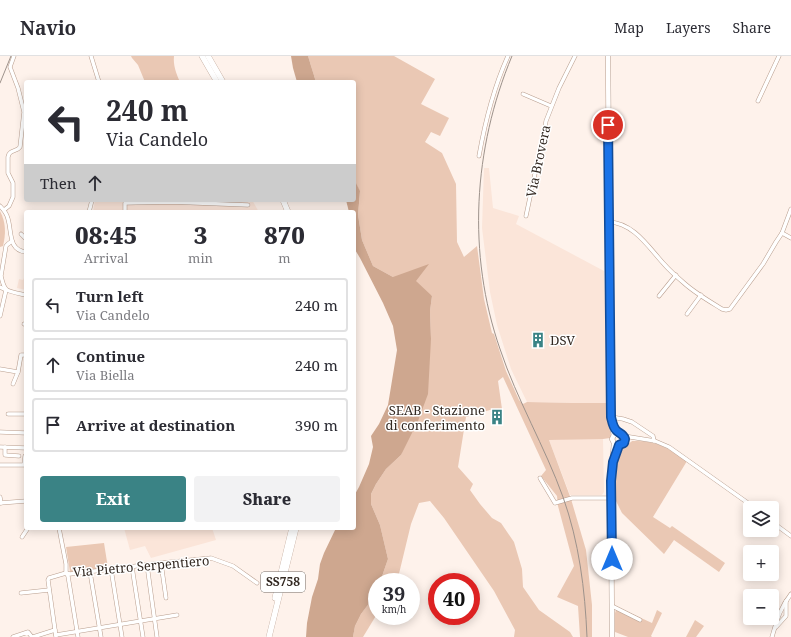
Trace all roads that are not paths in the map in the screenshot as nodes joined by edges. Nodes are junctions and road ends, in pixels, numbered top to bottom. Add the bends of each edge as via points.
1 (14, 56) edge
2 (91, 56) edge
3 (202, 56) edge
4 (208, 56) edge
5 (508, 56) edge
6 (575, 56) edge
7 (608, 56) edge
8 (779, 56) edge
9 (98, 80) edge
10 (216, 80) edge
11 (222, 80) edge
12 (523, 94) dead end
13 (758, 101) dead end
14 (551, 106) junction
15 (479, 156) dead end
16 (170, 202) edge
17 (170, 202) edge
18 (248, 205) dead end
19 (0, 206) edge
20 (791, 209) edge
21 (4, 210) junction
22 (125, 210) edge
23 (526, 216) dead end
24 (609, 222) junction
25 (782, 233) junction
26 (21, 234) dead end
27 (24, 236) edge
28 (791, 238) edge
29 (12, 241) junction
30 (24, 251) edge
31 (676, 275) junction
32 (0, 287) edge
33 (6, 290) junction
34 (24, 295) edge
35 (701, 295) junction
36 (659, 296) dead end
37 (687, 314) dead end
38 (0, 316) edge
39 (24, 356) edge
40 (0, 369) edge
41 (18, 372) junction
42 (13, 384) dead end
43 (8, 414) dead end
44 (24, 414) edge
45 (611, 417) junction
46 (0, 432) edge
47 (24, 433) edge
48 (622, 434) junction
49 (614, 435) junction
50 (634, 438) junction
51 (654, 438) junction
52 (619, 444) junction
53 (0, 447) edge
54 (6, 447) junction
55 (19, 447) junction
56 (24, 448) edge
57 (19, 456) junction
58 (24, 456) edge
59 (0, 465) edge
60 (24, 465) edge
61 (540, 478) dead end
62 (0, 497) edge
63 (611, 498) junction
64 (24, 501) edge
65 (745, 501) edge
66 (0, 503) edge
67 (779, 527) edge
68 (26, 530) edge
69 (59, 530) edge
70 (292, 530) edge
71 (296, 530) edge
72 (22, 536) dead end
73 (791, 536) edge
74 (161, 563) junction
75 (147, 565) junction
76 (132, 567) junction
77 (111, 569) junction
78 (90, 572) junction
79 (66, 573) junction
80 (257, 583) dead end
81 (49, 590) junction
82 (20, 593) dead end
83 (791, 594) edge
84 (166, 598) dead end
85 (787, 599) junction
86 (612, 606) junction
87 (177, 615) dead end
88 (155, 619) junction
89 (640, 620) dead end
90 (140, 621) junction
91 (120, 625) junction
92 (100, 628) junction
93 (775, 628) junction
94 (78, 631) junction
95 (56, 634) edge
96 (13, 637) edge
97 (33, 637) edge
98 (78, 637) edge
99 (101, 637) edge
100 (122, 637) edge
101 (142, 637) edge
102 (157, 637) edge
103 (266, 637) edge
104 (269, 637) edge
105 (612, 637) edge
106 (772, 637) edge

1 - 21 street via 10,67 24,112 20,147 8,157 8,173 13,182 13,199
2 - 9 street
3 - 10 highway
4 - 11 highway
5 - 15 street via 490,108
6 - 14 street, Via Brovera
7 - 24 street
8 - 13 street
12 - 14 street
14 - 23 street, Via Brovera via 544,127 543,144
16 - 22 street via 125,203
17 - 18 street
19 - 21 street
20 - 25 street
21 - 29 street
24 - 31 street via 630,229
24 - 45 street
25 - 28 street
25 - 35 street via 730,309 722,309
26 - 27 street
29 - 30 street via 16,249
29 - 33 street via 6,246 1,276
31 - 35 street
31 - 36 street
32 - 33 street
33 - 34 street
33 - 38 street
35 - 37 street
39 - 41 street via 21,355
40 - 41 street
41 - 42 street
43 - 44 street
45 - 48 street via 614,428
45 - 49 street
45 - 51 street via 632,422
46 - 47 street
48 - 49 street
48 - 50 street
48 - 52 street via 625,439
49 - 52 street via 612,440
50 - 51 street
50 - 52 street
51 - 65 street
52 - 63 street via 613,454
53 - 54 street
54 - 55 street
54 - 57 street via 5,455
55 - 56 street
55 - 57 street
57 - 58 street
59 - 60 street
61 - 63 street via 555,503 572,498
62 - 66 street
63 - 86 street
64 - 66 street
67 - 73 street
68 - 72 street
69 - 79 street
70 - 103 highway, SS758
71 - 104 highway, SS758
74 - 75 street, Via Pietro Serpentiero
74 - 80 street, Via Pietro Serpentiero via 211,558 233,566
74 - 84 street
75 - 76 street, Via Pietro Serpentiero
75 - 88 street
76 - 77 street, Via Pietro Serpentiero
76 - 90 street
77 - 78 street, Via Pietro Serpentiero
77 - 91 street
78 - 79 street, Via Pietro Serpentiero
78 - 92 street
79 - 81 street via 49,578
79 - 94 street
81 - 82 street
81 - 95 street
83 - 85 street
85 - 93 street via 780,610
85 - 93 street via 786,616
86 - 89 street
86 - 105 street
87 - 88 street
88 - 90 street
88 - 102 street
90 - 91 street
90 - 101 street
91 - 92 street
91 - 100 street
92 - 94 street
92 - 99 street
93 - 106 street
94 - 95 street
94 - 98 street
95 - 97 street
96 - 97 street via 28,632

